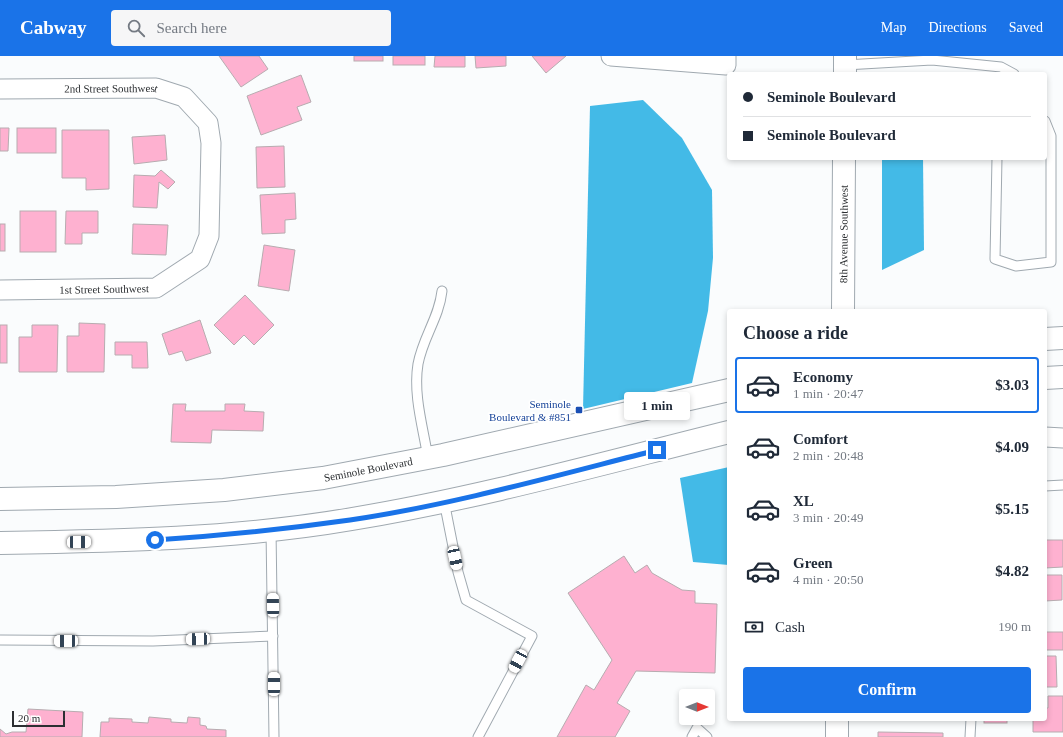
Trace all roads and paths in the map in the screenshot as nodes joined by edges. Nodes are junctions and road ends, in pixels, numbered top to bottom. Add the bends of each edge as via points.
1 (611, 56) edge
2 (726, 56) edge
3 (845, 65) edge
4 (1010, 72) edge
5 (0, 89) edge
6 (1047, 126) edge
7 (844, 160) edge
8 (997, 160) edge
9 (200, 259) joint
10 (0, 290) edge
11 (442, 291) dead end
12 (843, 309) edge
13 (1063, 338) edge
14 (1047, 340) edge
15 (1063, 377) edge
16 (1047, 378) edge
17 (727, 390) edge
18 (727, 432) edge
19 (1047, 437) edge
20 (1063, 438) edge
21 (428, 458) junction
22 (1047, 486) edge
23 (1063, 486) edge
24 (0, 499) edge
25 (444, 502) junction
26 (271, 530) junction
27 (0, 543) edge
28 (273, 636) junction
29 (0, 640) edge
30 (837, 721) edge
31 (971, 721) edge
32 (274, 737) edge
33 (478, 737) edge
34 (692, 737) edge
35 (707, 737) edge
36 (837, 737) edge
37 (970, 737) edge

1 - 2 street via 726,65
3 - 4 lane via 932,60 1001,67
5 - 9 street, 2nd Street Southwest via 156,88 184,98 208,123 211,143 209,236
6 - 8 lane via 1051,136 1051,262 1016,266 995,259
7 - 12 main road, 8th Avenue Southwest
9 - 10 street, 1st Street Southwest via 156,288
11 - 21 lane via 441,306 418,363 416,392
13 - 14 main road
15 - 16 main road
17 - 21 main road, Seminole Boulevard
18 - 25 main road
19 - 20 street
21 - 24 main road, Seminole Boulevard via 323,478 224,490 116,497
22 - 23 lane
25 - 26 main road
25 - 33 lane via 466,600 532,636
26 - 27 main road via 126,541
26 - 28 lane
28 - 29 lane via 153,641
28 - 32 lane
30 - 36 main road
31 - 37 lane
34 - 35 lane via 696,728 703,731

